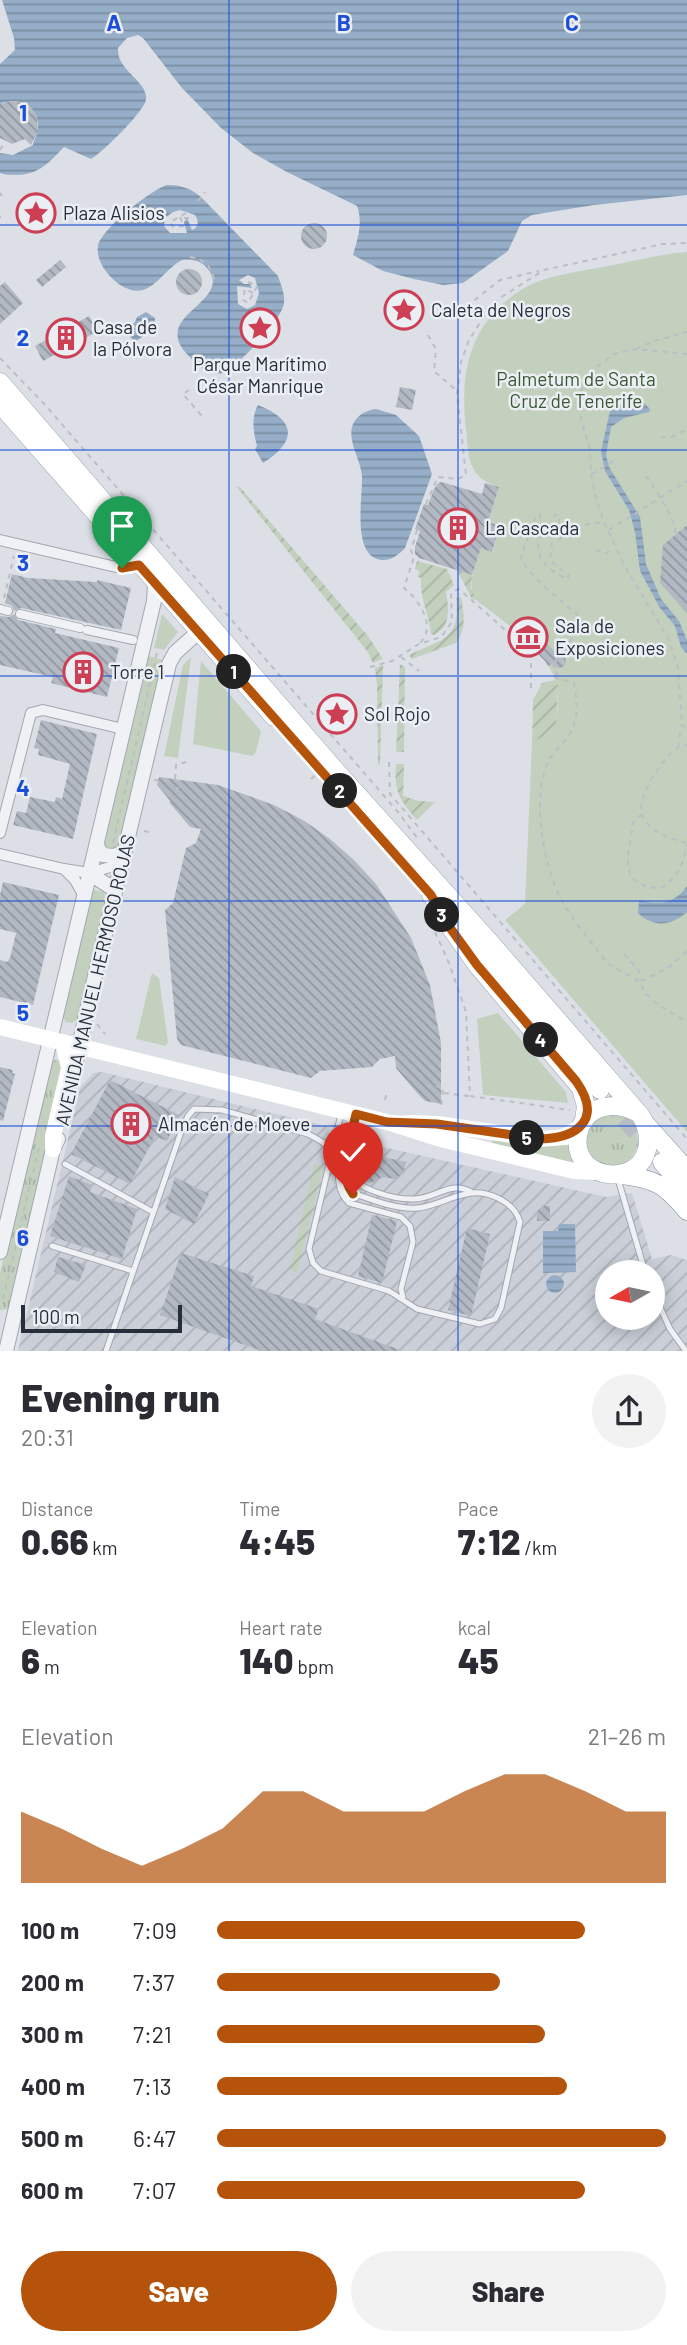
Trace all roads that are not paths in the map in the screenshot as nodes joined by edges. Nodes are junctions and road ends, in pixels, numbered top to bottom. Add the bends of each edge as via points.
1 (0, 382) edge
2 (0, 404) edge
3 (0, 540) edge
4 (139, 565) junction
5 (155, 583) junction
6 (20, 614) dead end
7 (204, 627) junction
8 (133, 640) dead end
9 (123, 729) junction
10 (0, 833) edge
11 (97, 841) junction
12 (0, 854) edge
13 (119, 855) junction
14 (64, 869) junction
15 (89, 873) junction
16 (115, 890) junction
17 (431, 895) junction
18 (84, 896) junction
19 (0, 1027) edge
20 (64, 1042) junction
21 (600, 1090) tunnel mouth
22 (349, 1112) junction
23 (640, 1117) junction
24 (578, 1119) junction
25 (387, 1122) junction
26 (47, 1144) joint
27 (333, 1151) junction
28 (662, 1162) tunnel mouth
29 (345, 1163) junction
30 (65, 1164) dead end
31 (687, 1170) edge
32 (597, 1172) junction
33 (619, 1175) junction
34 (687, 1191) edge
35 (473, 1193) junction
36 (418, 1199) junction
37 (432, 1205) junction
38 (404, 1208) junction
39 (687, 1211) edge
40 (153, 1212) junction
41 (52, 1246) dead end
42 (0, 1252) edge
43 (642, 1260) edge
44 (133, 1271) junction
45 (407, 1302) junction
46 (15, 1312) junction
47 (0, 1316) edge
48 (665, 1318) edge
49 (0, 1331) edge
50 (7, 1348) edge
51 (106, 1351) edge
52 (686, 1351) edge

1 - 7 main road
2 - 4 main road
3 - 4 street via 116,568
4 - 5 main road
5 - 7 main road
5 - 9 street, AVENIDA MANUEL HERMOSO ROJAS
6 - 8 street
7 - 13 street, AVENIDA MANUEL HERMOSO ROJAS via 169,664
7 - 17 main road
7 - 23 main road via 488,940
9 - 10 street via 43,710 31,713
9 - 11 street, AVENIDA MANUEL HERMOSO ROJAS
11 - 13 street via 103,855
11 - 15 street, AVENIDA MANUEL HERMOSO ROJAS
12 - 14 street
13 - 15 street
13 - 16 street, AVENIDA MANUEL HERMOSO ROJAS
14 - 15 street
14 - 18 street
15 - 16 street
15 - 18 street, AVENIDA MANUEL HERMOSO ROJAS
16 - 20 street, AVENIDA MANUEL HERMOSO ROJAS
17 - 21 main road
17 - 24 main road via 477,965 581,1088 586,1106
18 - 20 street, AVENIDA MANUEL HERMOSO ROJAS
19 - 20 main road
20 - 22 main road
20 - 26 main road via 69,1068 53,1136
20 - 42 street, AVENIDA MANUEL HERMOSO ROJAS
22 - 25 main road
22 - 27 lane
22 - 29 lane
23 - 24 main road via 624,1107 609,1105
23 - 31 main road
23 - 33 main road via 648,1145 645,1157 633,1170
24 - 25 main road via 565,1137 540,1139 437,1124
24 - 32 main road via 579,1150
25 - 32 main road via 510,1156
26 - 46 street, AVENIDA MANUEL HERMOSO ROJAS
27 - 40 lane via 308,1134 222,1110 194,1109 181,1132
27 - 45 lane via 342,1197 401,1217 410,1226 413,1242 401,1289
27 - 45 lane via 309,1249 313,1263 327,1274 389,1291
28 - 34 main road
29 - 36 lane via 351,1179 363,1188
29 - 38 lane via 346,1181 353,1194
30 - 40 lane
32 - 33 main road
33 - 39 main road via 656,1181
33 - 43 lane
35 - 36 lane via 454,1187
35 - 37 lane
35 - 45 lane via 508,1203 520,1222 499,1314 491,1322 473,1323 416,1309
36 - 37 lane
36 - 38 lane
37 - 38 lane
40 - 44 lane
41 - 44 lane
44 - 51 lane
46 - 47 street
46 - 50 street, AVENIDA MANUEL HERMOSO ROJAS
48 - 52 lane
49 - 50 street

